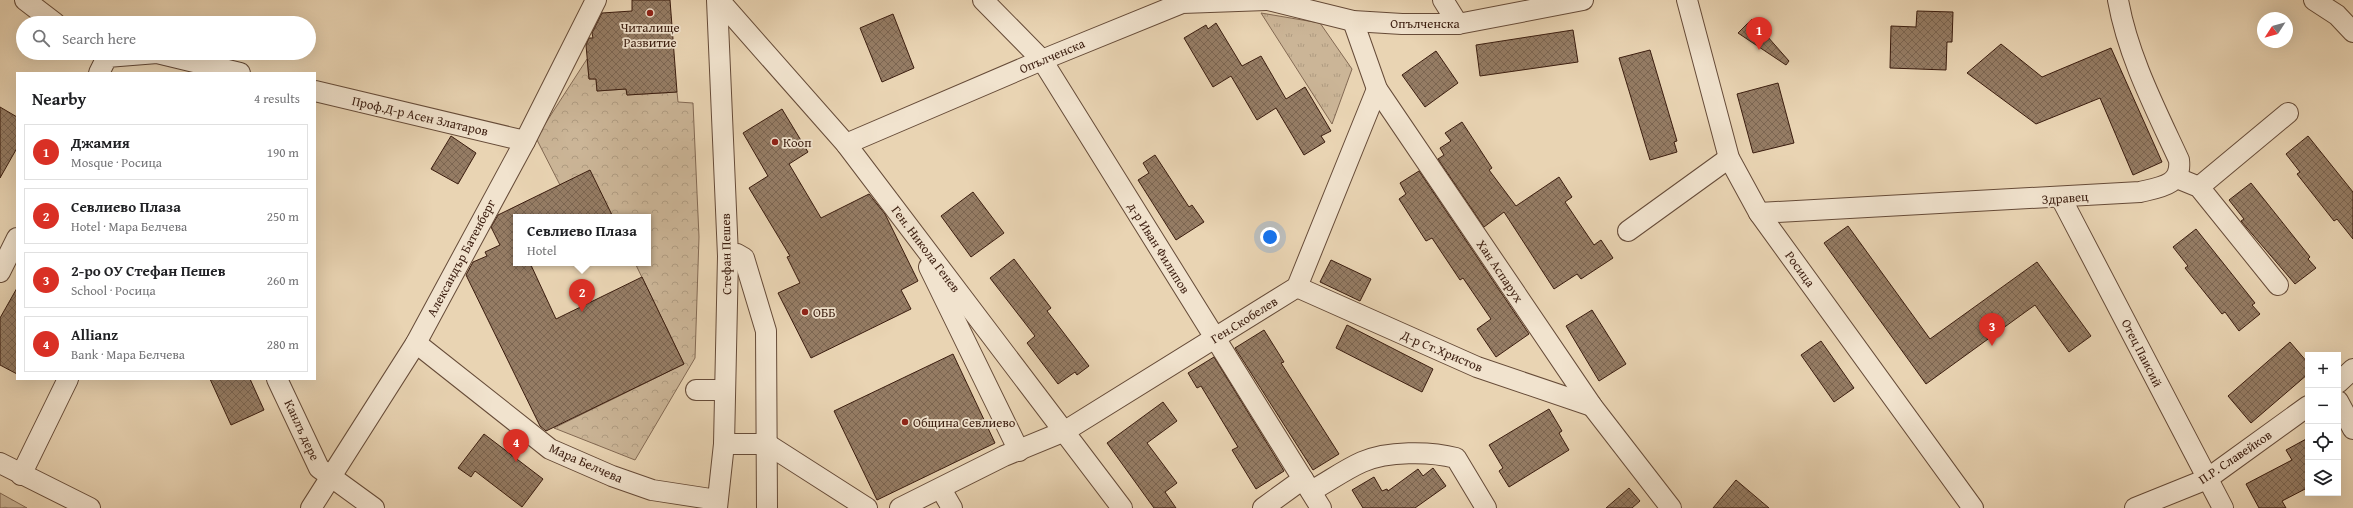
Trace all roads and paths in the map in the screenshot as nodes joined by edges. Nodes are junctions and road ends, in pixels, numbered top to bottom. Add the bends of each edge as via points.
1 (25, 0) edge
2 (596, 0) edge
3 (718, 0) edge
4 (983, 0) edge
5 (1267, 0) edge
6 (1443, 0) edge
7 (1583, 0) edge
8 (1687, 0) edge
9 (2118, 0) edge
10 (2314, 0) edge
11 (1182, 1) edge
12 (46, 16) edge
13 (1354, 21) junction
14 (1458, 24) junction
15 (2353, 32) edge
16 (186, 60) edge
17 (1042, 60) junction
18 (102, 61) edge
19 (118, 72) edge
20 (236, 72) edge
21 (1377, 89) junction
22 (316, 91) edge
23 (2288, 113) dead end
24 (525, 141) junction
25 (846, 144) junction
26 (1729, 158) junction
27 (2177, 178) junction
28 (2199, 187) junction
29 (2061, 198) junction
30 (1759, 213) junction
31 (1628, 231) dead end
32 (16, 240) edge
33 (929, 253) junction
34 (728, 256) junction
35 (0, 272) edge
36 (2278, 285) dead end
37 (1297, 287) junction
38 (1215, 338) junction
39 (416, 343) junction
40 (2353, 369) edge
41 (68, 380) edge
42 (277, 380) edge
43 (2341, 380) edge
44 (696, 390) dead end
45 (725, 390) junction
46 (1592, 406) junction
47 (2341, 407) edge
48 (2305, 408) edge
49 (2353, 429) edge
50 (1065, 432) junction
51 (724, 444) junction
52 (767, 444) junction
53 (1012, 453) junction
54 (0, 463) edge
55 (21, 476) junction
56 (332, 477) junction
57 (2207, 479) junction
58 (941, 489) junction
59 (1312, 493) edge
60 (712, 505) edge
61 (90, 508) edge
62 (311, 508) edge
63 (374, 508) edge
64 (767, 508) edge
65 (867, 508) edge
66 (900, 508) edge
67 (952, 508) edge
68 (1122, 508) edge
69 (1263, 508) edge
70 (1486, 508) edge
71 (1671, 508) edge
72 (1973, 508) edge
73 (2135, 508) edge
74 (2223, 508) edge

1 - 12 street
2 - 24 street, Александър Батенберг
3 - 25 street, Ген. Никола Генев
3 - 34 street, Стефан Пешев
4 - 17 street, д-р Иван Филипов
5 - 11 street, Опълченска
5 - 13 street, Опълченска
6 - 14 street
7 - 14 street, Опълченска
8 - 26 street, Росица
9 - 27 street via 2123,30 2135,62 2179,160 2180,170
10 - 15 street via 2337,16
11 - 17 street, Опълченска
13 - 14 street, Опълченска
13 - 21 street, Хан Аспарух
16 - 20 street
17 - 25 street, Опълченска
17 - 38 street, д-р Иван Филипов
18 - 19 street
21 - 37 street
21 - 46 street, Хан Аспарух
22 - 24 street, Проф.Д-р Асен Златаров
23 - 28 street
24 - 39 street, Александър Батенберг
25 - 33 street, Ген. Никола Генев
26 - 30 street, Росица
26 - 31 street
27 - 28 street
27 - 29 street, Здравец via 2140,192
28 - 36 street
29 - 30 street, Здравец
29 - 57 street, Отец Паисий
30 - 72 street, Росица
32 - 35 street
33 - 50 street, Ген. Никола Генев
33 - 53 street via 928,266
34 - 45 street, Стефан Пешев
34 - 52 street via 737,254 744,258 766,331
37 - 38 street, Ген.Скобелев
37 - 46 street, Д-р Ст.Христов via 1477,367
38 - 50 street, Ген.Скобелев
38 - 59 street, д-р Иван Филипов
39 - 56 street, Александър Батенберг
39 - 60 street, Мара Белчева via 550,449 652,490
40 - 43 street
41 - 55 street
42 - 56 street, Канлъ дере via 320,468
44 - 45 street
45 - 51 street, Стефан Пешев
46 - 71 street, Хан Аспарух
47 - 49 street
48 - 57 street, П.Р. Славейков
50 - 53 street, Ген.Скобелев
50 - 68 street, Ген. Никола Генев
51 - 52 street
51 - 60 street, Стефан Пешев
52 - 64 street
52 - 65 street
53 - 58 street, Ген.Скобелев
54 - 55 street
55 - 61 street
56 - 62 street, Александър Батенберг
56 - 63 street, Канлъ дере
57 - 73 street, П.Р. Славейков
57 - 74 street, Отец Паисий
58 - 66 street, Ген.Скобелев
58 - 67 street
59 - 69 street
59 - 70 street via 1363,462 1382,457 1439,453 1456,458

